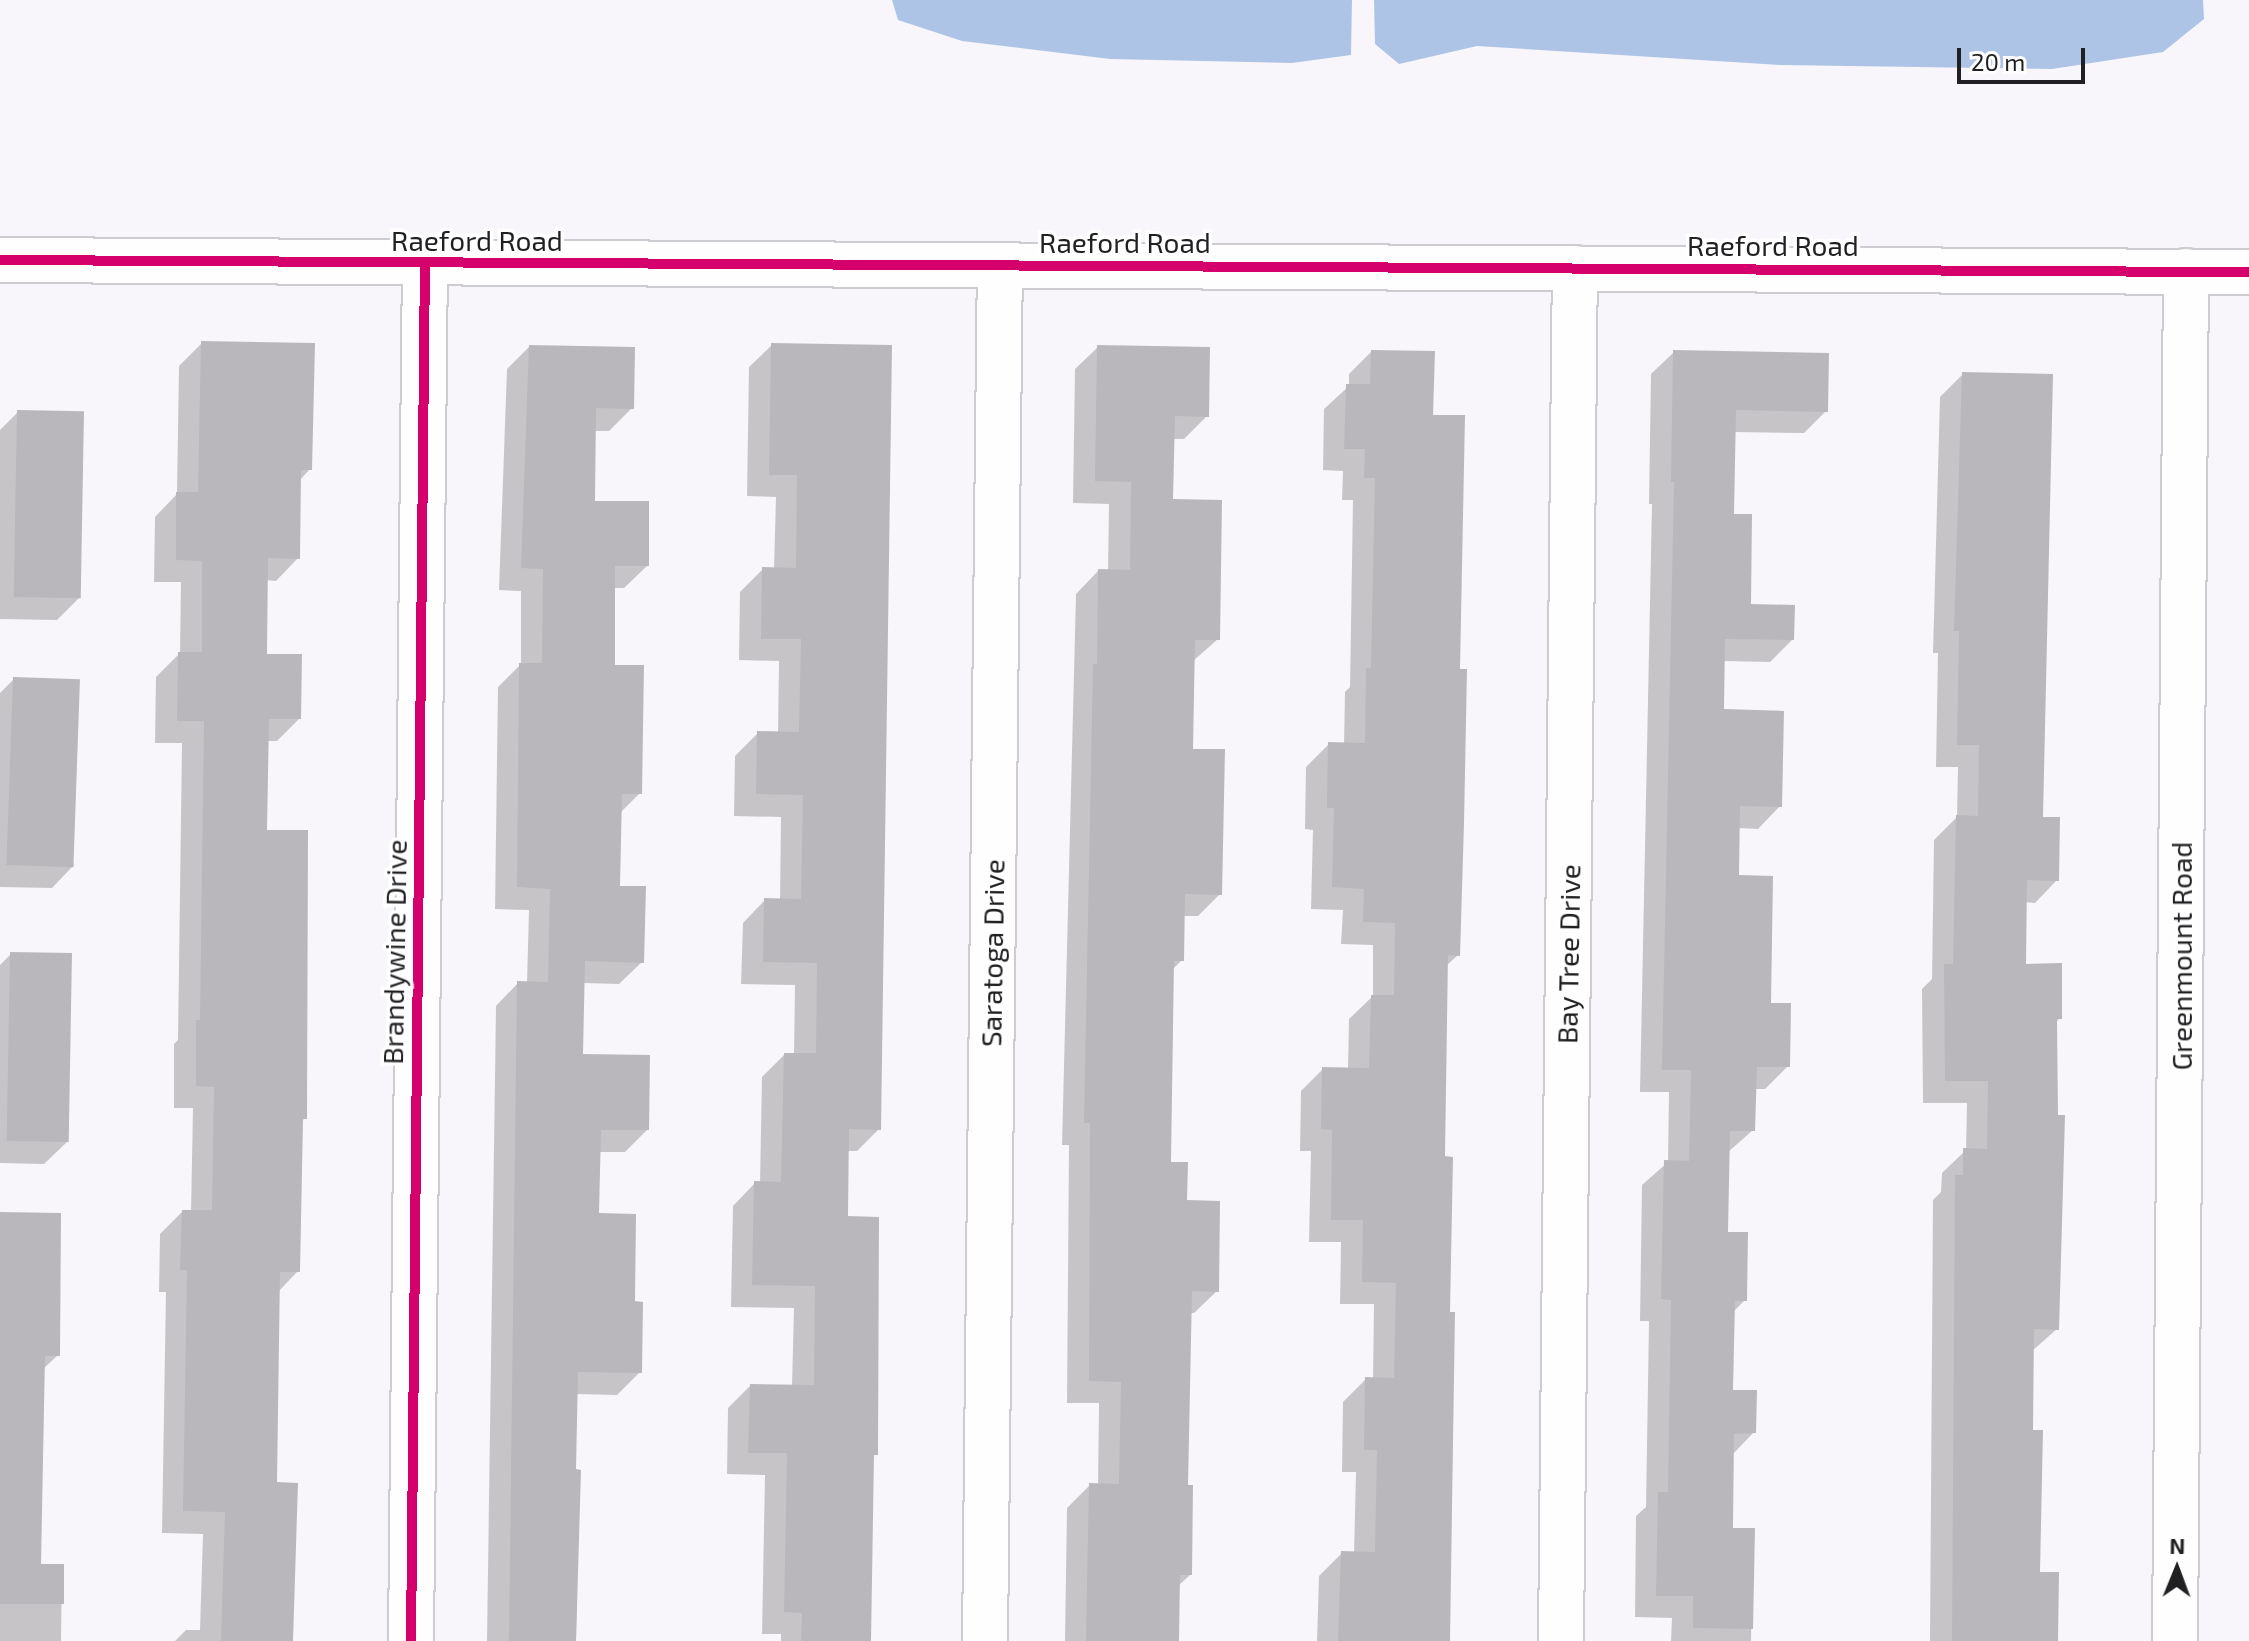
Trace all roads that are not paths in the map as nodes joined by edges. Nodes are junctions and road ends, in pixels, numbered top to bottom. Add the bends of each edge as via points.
1 (0, 260) edge
2 (425, 263) junction
3 (1000, 265) junction
4 (1575, 268) junction
5 (2186, 271) junction
6 (2249, 272) edge
7 (411, 1641) edge
8 (985, 1641) edge
9 (1561, 1641) edge
10 (2175, 1641) edge

1 - 2 street, Raeford Road
2 - 3 street, Raeford Road
2 - 7 street, Brandywine Drive
3 - 4 street, Raeford Road
3 - 8 street, Saratoga Drive
4 - 5 street, Raeford Road
4 - 9 street, Bay Tree Drive
5 - 6 street, Raeford Road
5 - 10 street, Greenmount Road

